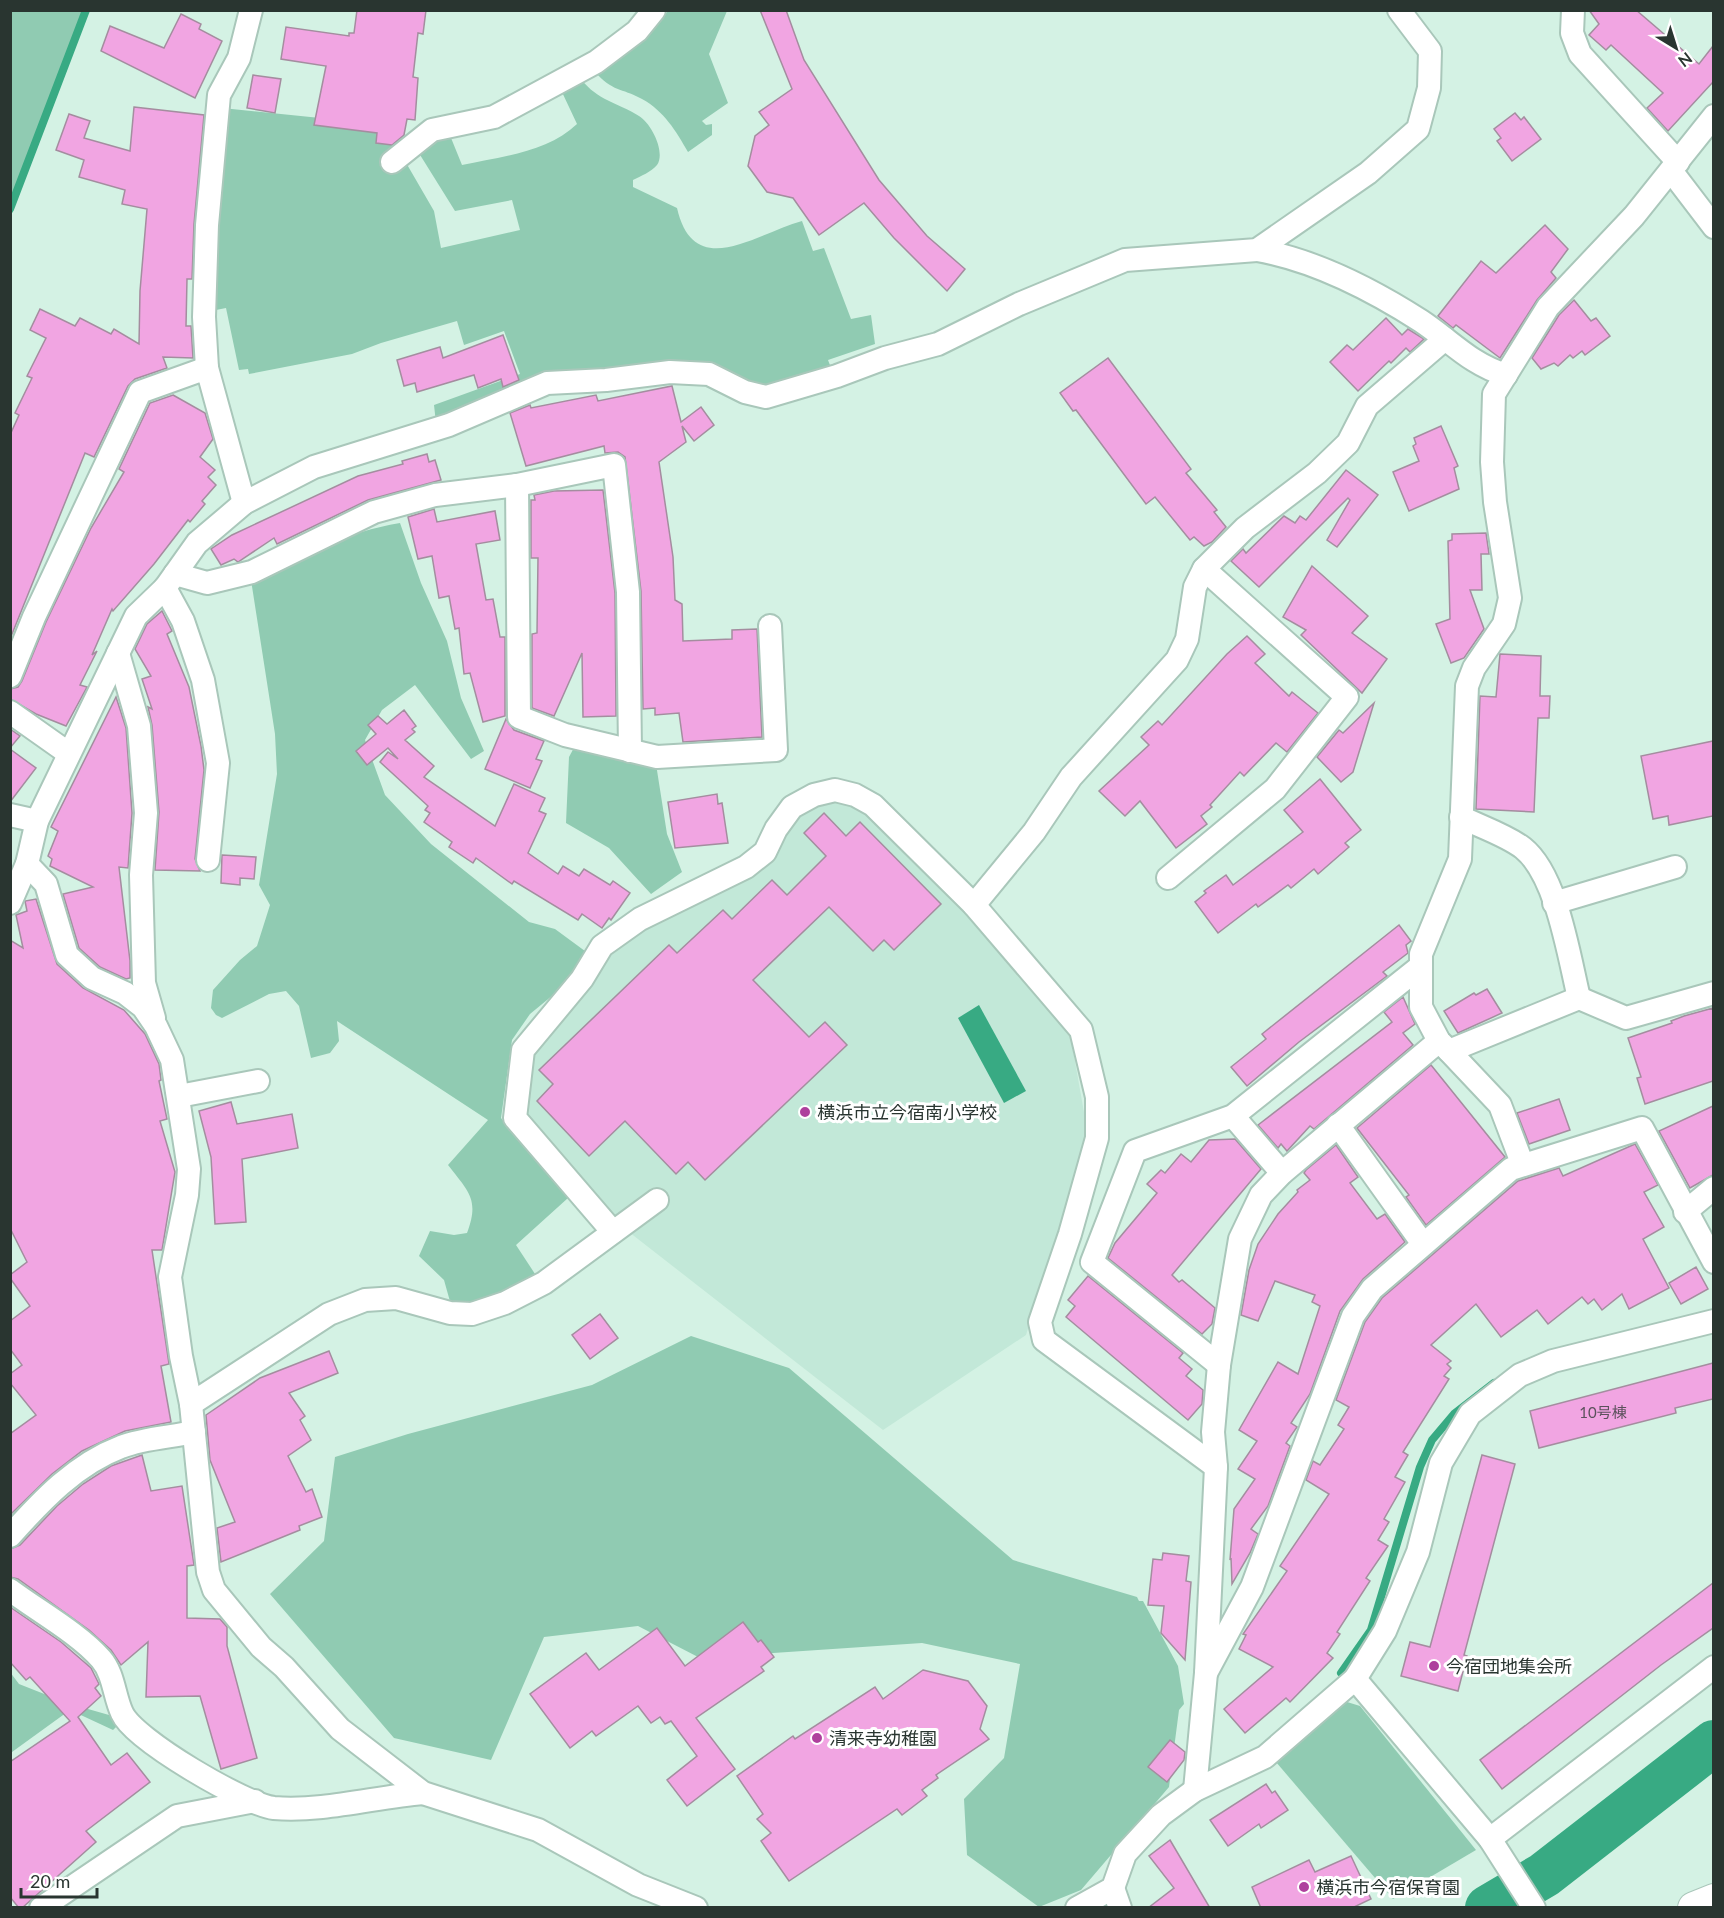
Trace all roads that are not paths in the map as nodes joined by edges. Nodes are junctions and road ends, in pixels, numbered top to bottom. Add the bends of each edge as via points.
1 (251, 10) edge
2 (654, 10) edge
3 (1399, 10) edge
4 (1573, 10) edge
5 (1713, 116) edge
6 (392, 162) dead end
7 (1675, 167) junction
8 (1713, 227) edge
9 (1257, 250) junction
10 (1445, 339) junction
11 (207, 368) junction
12 (1500, 384) junction
13 (517, 485) junction
14 (244, 503) junction
15 (1204, 569) junction
16 (170, 581) junction
17 (770, 626) dead end
18 (118, 653) junction
19 (10, 676) edge
20 (10, 712) edge
21 (630, 751) junction
22 (68, 753) junction
23 (1461, 817) junction
24 (18, 820) edge
25 (208, 860) dead end
26 (27, 864) junction
27 (1675, 867) dead end
28 (1168, 878) dead end
29 (10, 903) edge
30 (1554, 903) junction
31 (974, 905) junction
32 (1421, 966) junction
33 (1713, 993) edge
34 (1579, 998) junction
35 (156, 1026) junction
36 (1444, 1046) junction
37 (258, 1081) dead end
38 (179, 1096) junction
39 (1233, 1116) junction
40 (1338, 1125) junction
41 (1522, 1163) junction
42 (1282, 1173) junction
43 (1713, 1188) edge
44 (657, 1200) dead end
45 (1684, 1212) junction
46 (614, 1232) junction
47 (1423, 1244) junction
48 (1713, 1262) edge
49 (1713, 1322) edge
50 (1220, 1365) junction
51 (191, 1404) junction
52 (194, 1432) junction
53 (1216, 1467) junction
54 (10, 1536) edge
55 (10, 1590) edge
56 (1713, 1667) edge
57 (1206, 1673) junction
58 (1355, 1679) junction
59 (1195, 1790) junction
60 (423, 1793) junction
61 (255, 1801) junction
62 (1496, 1848) junction
63 (1117, 1898) edge
64 (1713, 1900) edge
65 (41, 1908) edge
66 (696, 1908) edge
67 (1077, 1908) edge
68 (1534, 1908) edge
69 (1694, 1908) edge

1 - 11 street via 239,58 219,95 207,225
2 - 6 street via 636,31 596,62 494,117 432,130
3 - 9 street via 1430,51 1429,88 1418,129 1368,173
4 - 7 street via 1572,33 1580,54
5 - 7 street
7 - 8 street
7 - 12 street via 1548,306
9 - 10 street via 1317,264
9 - 14 street via 1125,261 1029,300 939,344 766,397 745,392 709,374 670,372 547,382 449,425 314,467
10 - 12 street
10 - 15 street via 1367,406 1348,443 1317,473 1245,528
11 - 14 street
11 - 19 street via 140,392
12 - 23 street via 1493,472 1510,598 1504,624 1474,668 1467,686
13 - 16 street via 435,495 374,512 252,572 207,583
13 - 21 street via 519,717 565,735
13 - 21 street via 614,465 628,592
14 - 16 street via 197,543
15 - 28 street via 1347,697 1275,789
15 - 31 street via 1195,587 1187,639 1178,660 1071,777 1034,832
16 - 18 street via 136,616
16 - 25 street via 203,680 218,763
17 - 21 street via 776,750 736,762 657,757
18 - 22 street
18 - 35 street via 139,726 146,813 141,875 144,983
20 - 22 street
22 - 24 street
23 - 30 street via 1524,849 1542,870
23 - 32 street via 1460,859 1421,954
24 - 26 street
26 - 29 street
26 - 35 street via 46,884 67,955 92,978 134,1000
27 - 30 street
30 - 34 street
31 - 46 street via 873,805 835,790 814,795 767,825 765,852 746,867 640,920 602,946 582,979 523,1050 515,1118
31 - 53 street via 1081,1030 1097,1097 1097,1138 1040,1322 1044,1340
32 - 36 street via 1421,1008
32 - 39 street
33 - 34 street via 1626,1018
34 - 36 street
35 - 38 street via 172,1060
36 - 40 street
36 - 41 street via 1500,1105
37 - 38 street
38 - 51 street via 189,1169 170,1276
39 - 42 street
39 - 50 street via 1135,1152 1092,1262
40 - 42 street
40 - 47 street
41 - 45 street via 1642,1128
41 - 47 street
42 - 50 street via 1261,1195 1240,1239
43 - 45 street
44 - 46 street
45 - 48 street
46 - 51 street via 544,1282 506,1303 472,1314 450,1313 396,1298 364,1300 330,1314
47 - 57 street via 1372,1289 1353,1316 1252,1587
49 - 58 street via 1553,1361 1520,1375 1470,1414 1441,1463 1418,1552 1385,1631
50 - 53 street via 1213,1432
51 - 52 street
52 - 54 street via 123,1446 98,1458 44,1499
52 - 60 street via 208,1572 214,1590 261,1647 340,1729
53 - 57 street
55 - 61 street via 102,1660 117,1691 122,1714 133,1729 179,1763
56 - 62 street
57 - 59 street
58 - 59 street via 1265,1757
58 - 62 street
59 - 63 street via 1161,1815 1125,1854
60 - 61 street via 299,1808 272,1808
60 - 66 street via 538,1830 638,1885
61 - 65 street via 177,1816
62 - 68 street
63 - 67 street
64 - 69 street

